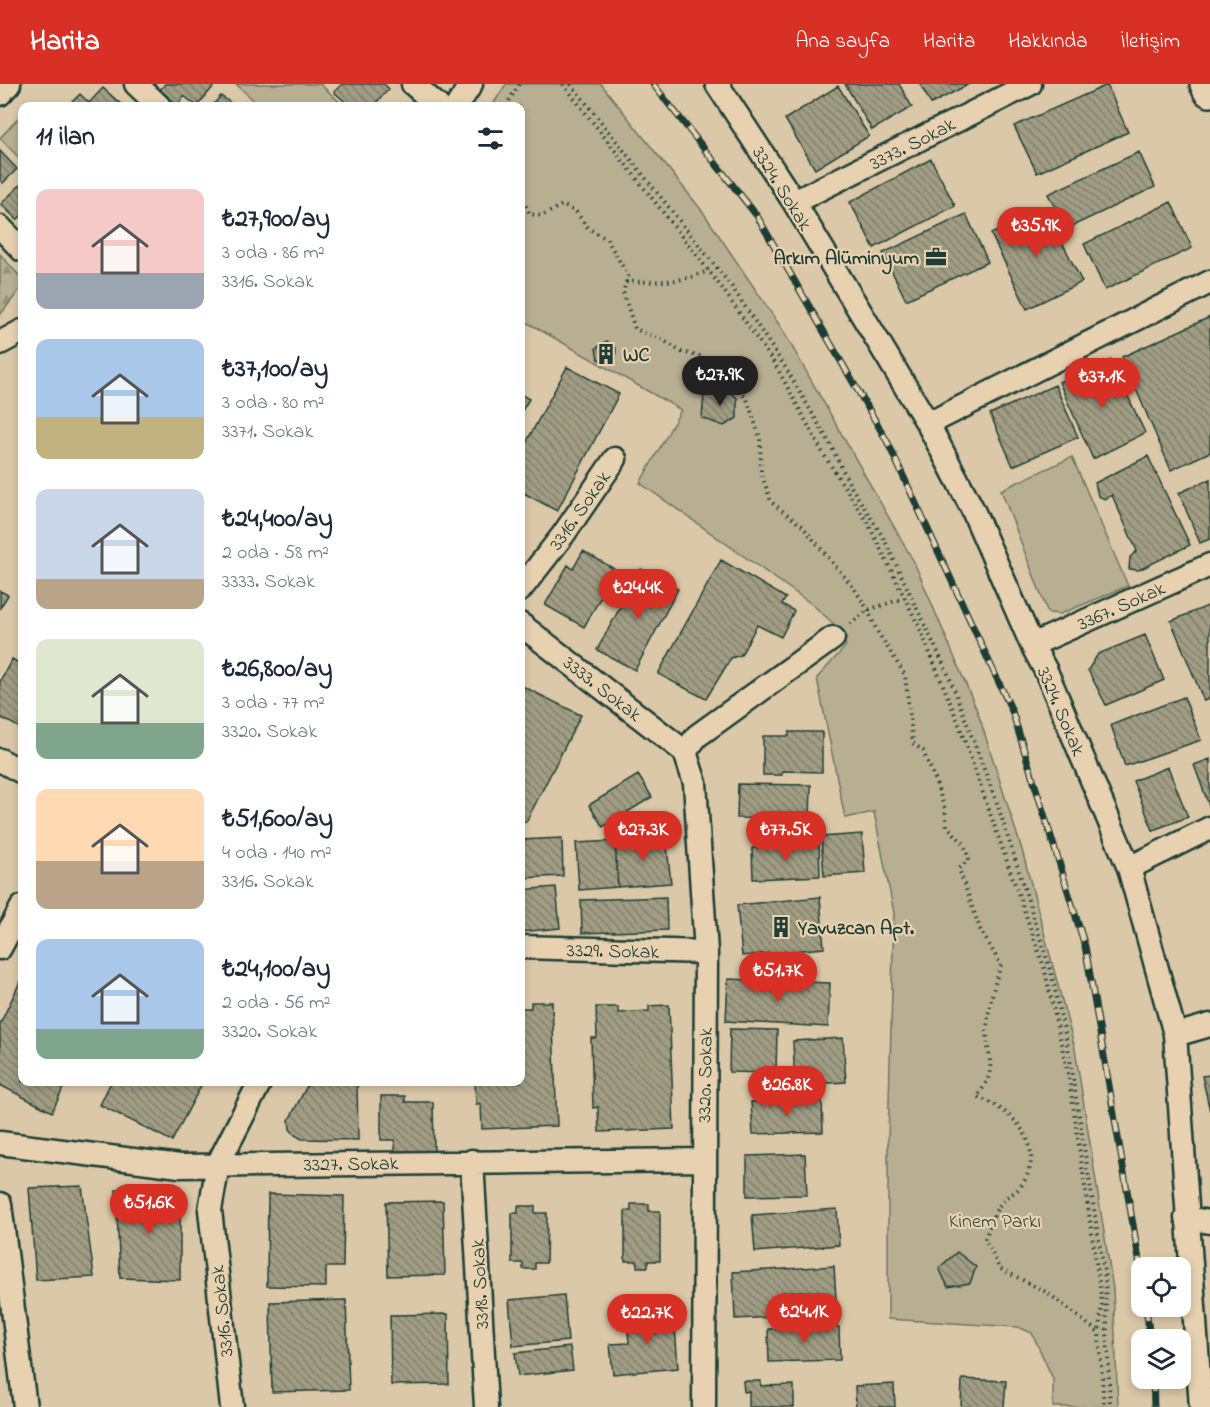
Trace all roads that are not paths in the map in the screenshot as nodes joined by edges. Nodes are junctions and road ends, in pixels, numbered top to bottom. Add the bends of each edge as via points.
1 (9, 84) edge
2 (136, 84) edge
3 (413, 84) edge
4 (471, 84) edge
5 (717, 84) edge
6 (1030, 84) edge
7 (1207, 84) edge
8 (1210, 90) edge
9 (0, 94) edge
10 (155, 102) edge
11 (433, 102) edge
12 (460, 102) edge
13 (794, 202) junction
14 (0, 227) edge
15 (18, 246) edge
16 (1210, 282) edge
17 (18, 333) edge
18 (0, 343) edge
19 (928, 424) junction
20 (615, 459) dead end
21 (1210, 565) edge
22 (525, 584) edge
23 (525, 628) edge
24 (833, 638) road end
25 (1032, 645) junction
26 (686, 752) junction
27 (0, 760) edge
28 (18, 770) edge
29 (1210, 828) edge
30 (1129, 868) junction
31 (18, 914) edge
32 (525, 947) edge
33 (0, 948) edge
34 (706, 952) junction
35 (1210, 1025) edge
36 (1175, 1035) junction
37 (258, 1086) edge
38 (0, 1143) edge
39 (703, 1160) junction
40 (472, 1161) junction
41 (218, 1164) junction
42 (0, 1204) edge
43 (1186, 1218) junction
44 (1210, 1222) edge
45 (26, 1407) edge
46 (232, 1407) edge
47 (486, 1407) edge
48 (704, 1407) edge
49 (1201, 1407) edge

1 - 9 street
2 - 10 street
3 - 11 street
4 - 12 street
5 - 13 street, 3324. Sokak
6 - 13 street, 3373. Sokak
7 - 8 highway
13 - 19 street, 3324. Sokak
14 - 15 street
16 - 19 street
17 - 18 street
19 - 25 street, 3324. Sokak via 972,508
20 - 22 street, 3316. Sokak
21 - 25 street, 3367. Sokak
23 - 26 street, 3333. Sokak
24 - 26 street via 697,736
25 - 30 street, 3324. Sokak
26 - 34 street, 3320. Sokak via 695,783
27 - 28 street
29 - 30 street
30 - 36 street, 3324. Sokak
31 - 33 street
32 - 34 street, 3329. Sokak
34 - 39 street, 3320. Sokak
35 - 36 street
36 - 43 street, 3324. Sokak
37 - 41 street, 3316. Sokak
38 - 41 street, 3327. Sokak via 180,1166
39 - 40 street, 3327. Sokak
39 - 48 street, 3320. Sokak
40 - 41 street, 3327. Sokak
40 - 47 street, 3318. Sokak
41 - 46 street, 3316. Sokak via 210,1210
42 - 45 street
43 - 44 street
43 - 49 street, 3324. Sokak

